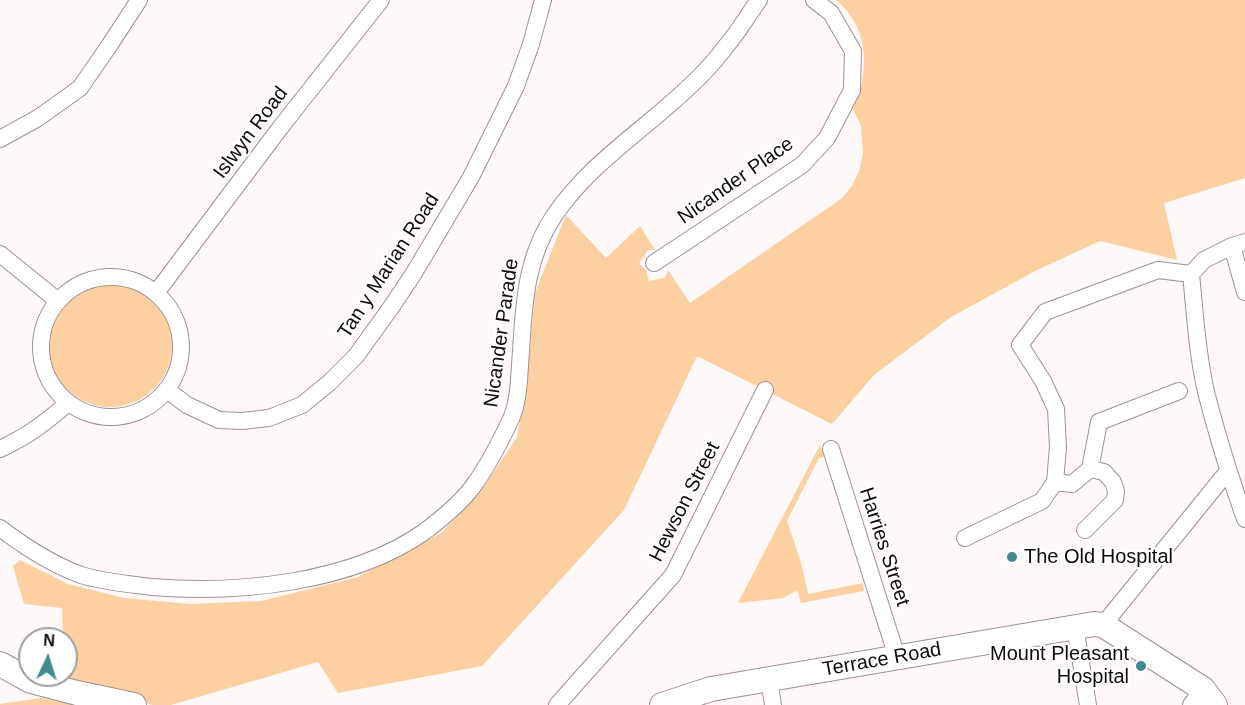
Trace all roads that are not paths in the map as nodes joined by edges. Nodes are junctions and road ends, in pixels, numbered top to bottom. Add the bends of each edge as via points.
1 (139, 0) edge
2 (381, 0) edge
3 (543, 0) edge
4 (759, 0) edge
5 (814, 0) edge
6 (0, 139) edge
7 (1238, 244) edge
8 (0, 254) edge
9 (654, 263) dead end
10 (1191, 274) junction
11 (1245, 292) edge
12 (156, 293) junction
13 (58, 301) junction
14 (167, 390) junction
15 (765, 390) dead end
16 (1179, 390) dead end
17 (68, 403) junction
18 (831, 449) dead end
19 (0, 450) edge
20 (1090, 469) junction
21 (1228, 471) junction
22 (1055, 482) junction
23 (1245, 519) edge
24 (0, 528) edge
25 (1085, 530) dead end
26 (965, 538) dead end
27 (1103, 625) junction
28 (1075, 627) junction
29 (897, 657) junction
30 (0, 664) edge
31 (769, 679) junction
32 (1203, 700) edge
33 (134, 705) edge
34 (557, 705) edge
35 (662, 705) edge
36 (773, 705) edge
37 (1088, 705) edge

1 - 6 street via 80,88
2 - 12 street, Islwyn Road
3 - 14 street, Tan y Marian Road via 516,86 471,177 414,273 356,356 302,405 269,418 219,420
4 - 24 street, Nicander Parade via 727,46 699,76 584,179 553,216 536,250 526,288 513,415 476,483 424,532 376,559 317,576 245,588 184,590 83,576 50,562
5 - 9 street, Nicander Place via 831,13 853,51 852,90 827,138 802,165
7 - 10 street via 1204,260
7 - 11 street
8 - 13 street
10 - 21 street via 1206,391
10 - 22 street via 1158,270 1045,312 1020,345 1056,408
12 - 13 street via 132,279 106,277 80,284
12 - 14 street via 171,310 180,331 182,352
13 - 17 street via 44,325 41,351 50,382
14 - 17 street via 136,413 116,417 90,414
15 - 34 street, Hewson Street via 673,575
16 - 20 street via 1099,422
17 - 19 street via 24,438
18 - 29 street, Harries Street
20 - 22 street via 1071,484
20 - 25 street via 1104,472 1116,491 1115,500
21 - 23 street
21 - 27 street
22 - 26 street via 1042,501
27 - 28 street, Terrace Road
27 - 32 street
28 - 29 street, Terrace Road
28 - 37 street
29 - 31 street, Terrace Road
30 - 33 street via 31,681
31 - 35 street, Terrace Road via 711,689
31 - 36 street

